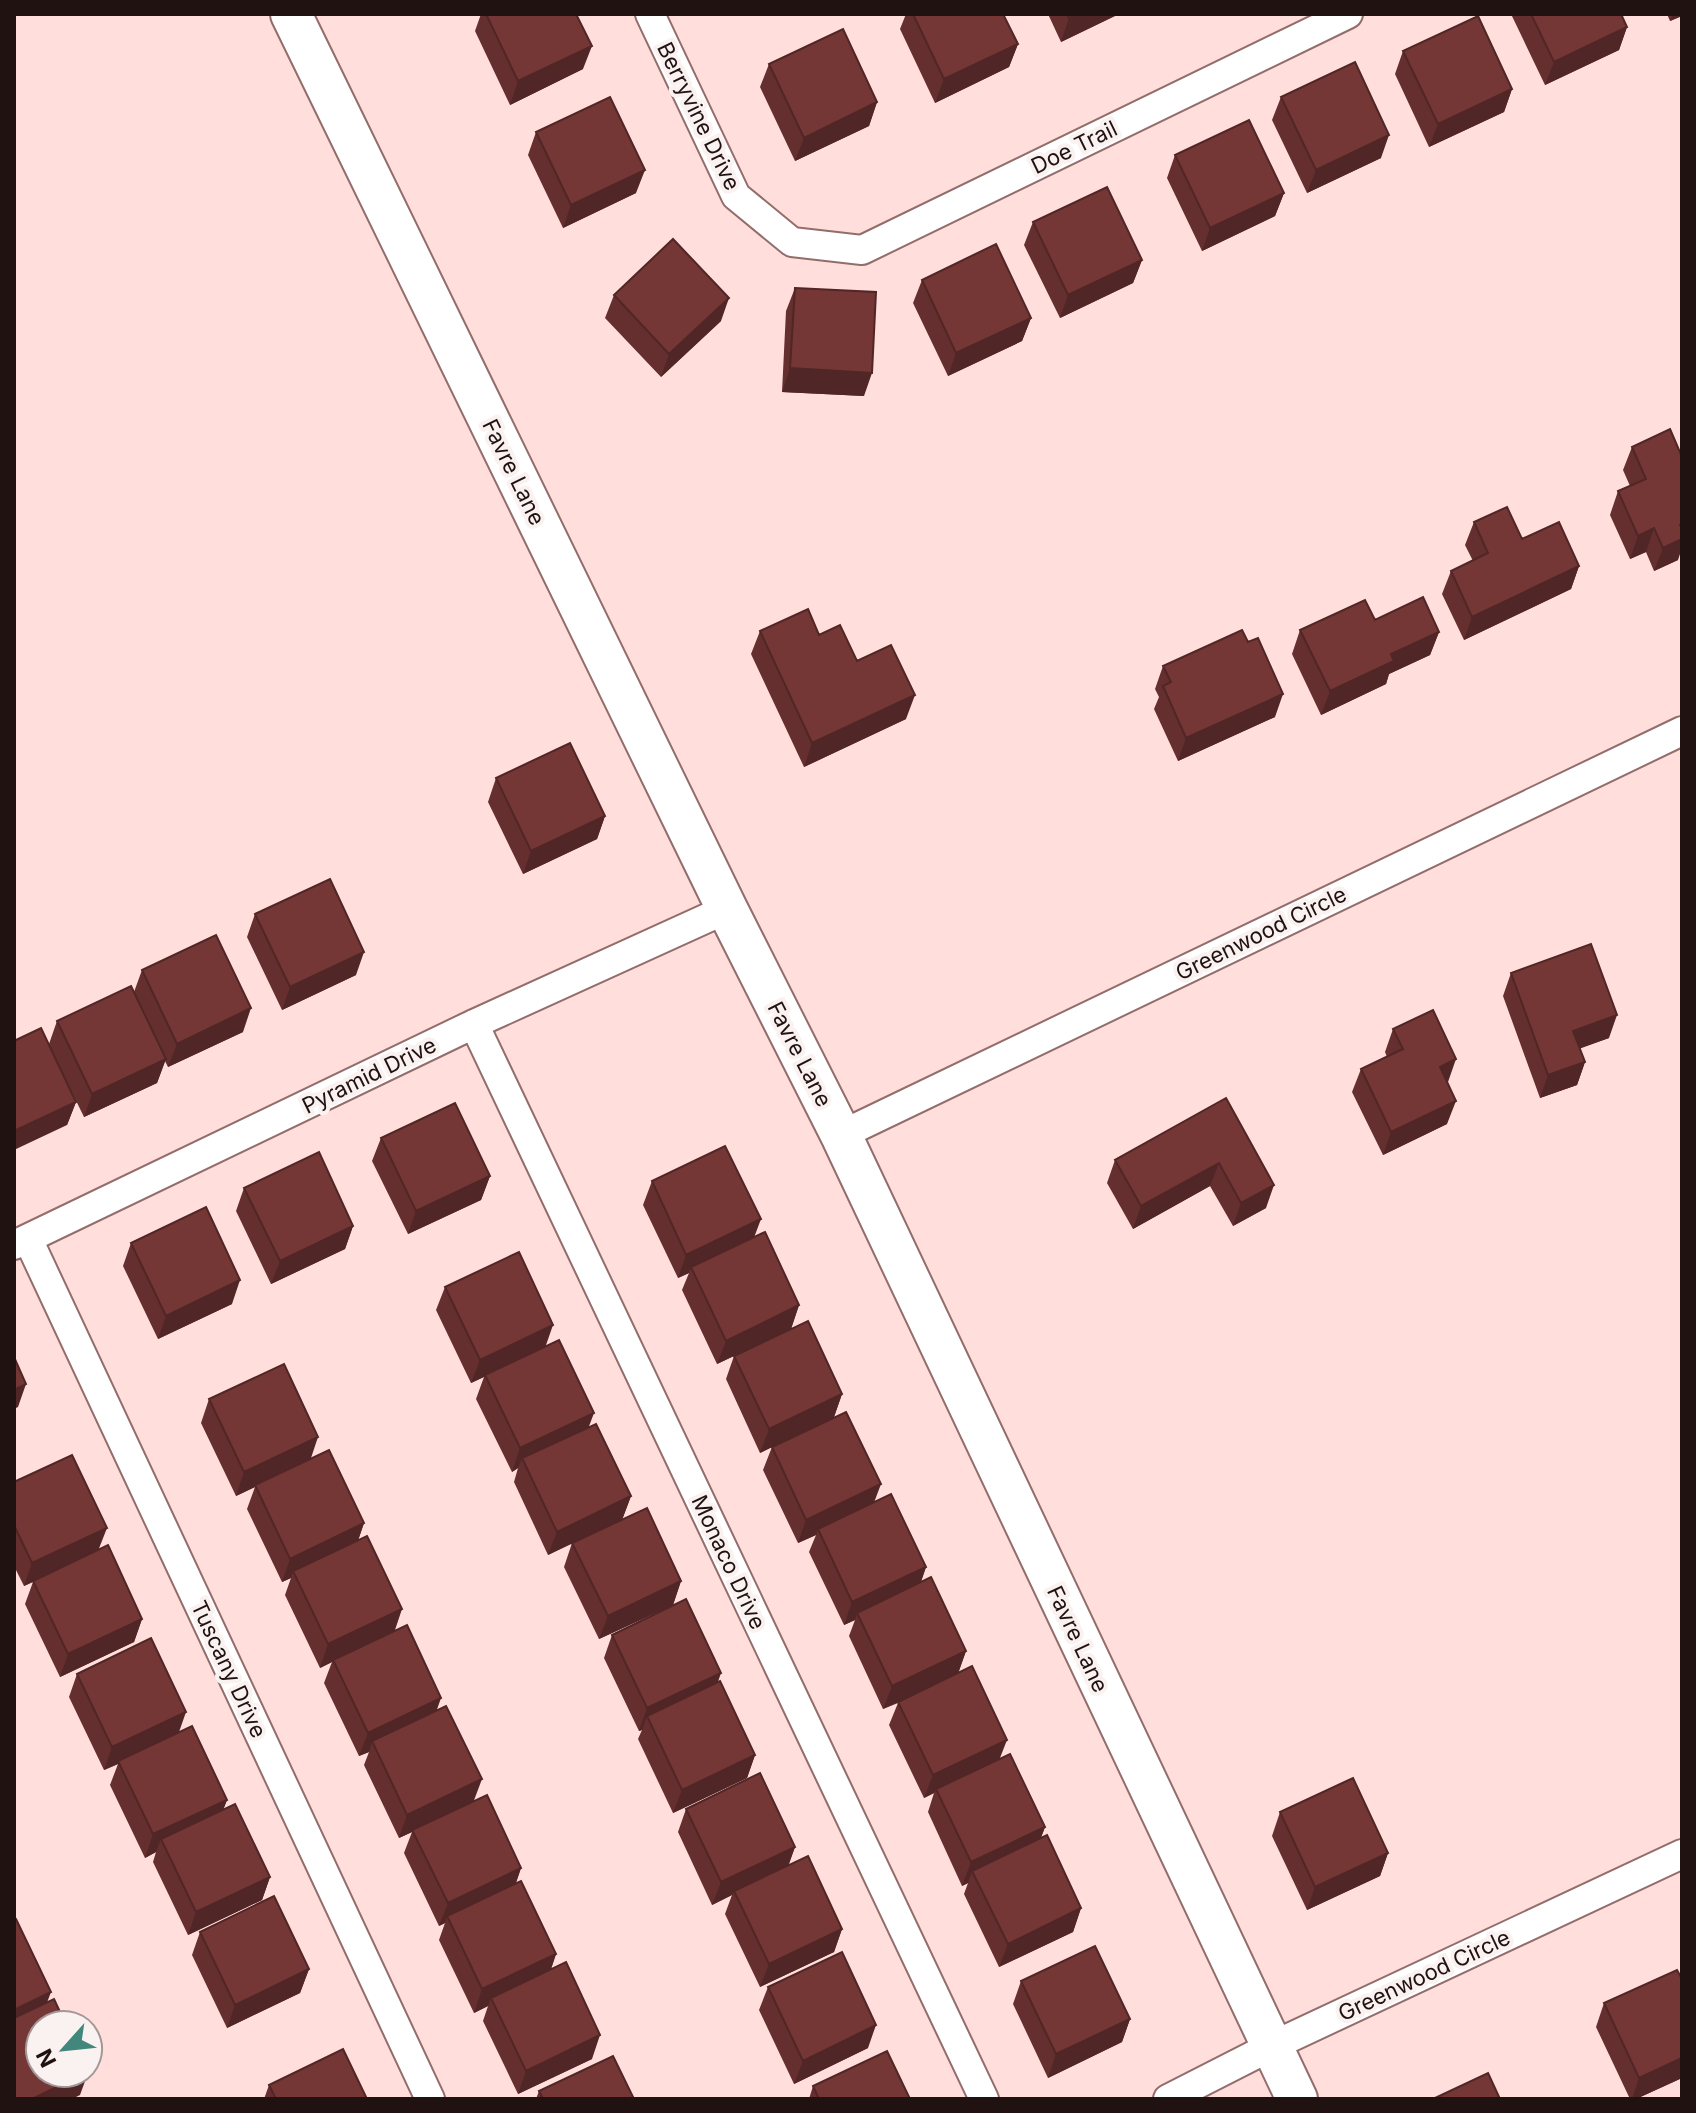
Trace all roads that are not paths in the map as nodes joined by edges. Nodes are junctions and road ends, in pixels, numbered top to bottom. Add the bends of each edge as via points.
1 (291, 14) edge
2 (650, 14) edge
3 (1348, 14) edge
4 (792, 242) joint
5 (1682, 731) edge
6 (727, 909) junction
7 (474, 1024) junction
8 (841, 1135) junction
9 (21, 1242) edge
10 (1682, 1854) edge
11 (1270, 2047) junction
12 (430, 2099) edge
13 (984, 2099) edge
14 (1168, 2099) edge
15 (1297, 2099) edge

1 - 6 street, Favre Lane
2 - 4 street, Berryvine Drive via 736,196
3 - 4 street, Doe Trail via 862,250
5 - 8 street, Greenwood Circle
6 - 7 street, Pyramid Drive
6 - 8 street, Favre Lane
7 - 9 street, Pyramid Drive
7 - 13 street, Monaco Drive
8 - 11 street, Favre Lane
9 - 12 street, Tuscany Drive
10 - 11 street, Greenwood Circle
11 - 14 street, Greenwood Circle
11 - 15 street, Favre Lane

